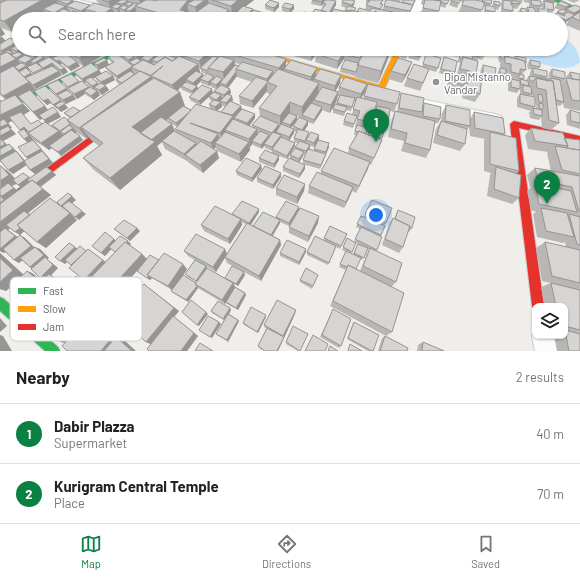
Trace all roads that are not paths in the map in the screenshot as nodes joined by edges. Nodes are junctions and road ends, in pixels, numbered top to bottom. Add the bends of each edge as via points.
1 (66, 0) edge
2 (422, 0) edge
3 (555, 0) edge
4 (580, 11) edge
5 (111, 12) edge
6 (416, 12) edge
7 (113, 56) edge
8 (269, 56) edge
9 (398, 56) edge
10 (391, 93) junction
11 (0, 111) edge
12 (122, 116) edge
13 (514, 124) junction
14 (580, 139) edge
15 (0, 207) edge
16 (0, 303) edge
17 (538, 303) edge
18 (10, 312) edge
19 (545, 339) edge
20 (43, 341) edge
21 (54, 351) edge
22 (547, 351) edge

1 - 5 street
2 - 6 street
3 - 4 main road
7 - 11 main road
8 - 10 main road
9 - 10 main road
10 - 13 street via 412,102
12 - 15 main road
13 - 14 main road
13 - 17 main road
16 - 18 main road
19 - 22 street
20 - 21 main road

